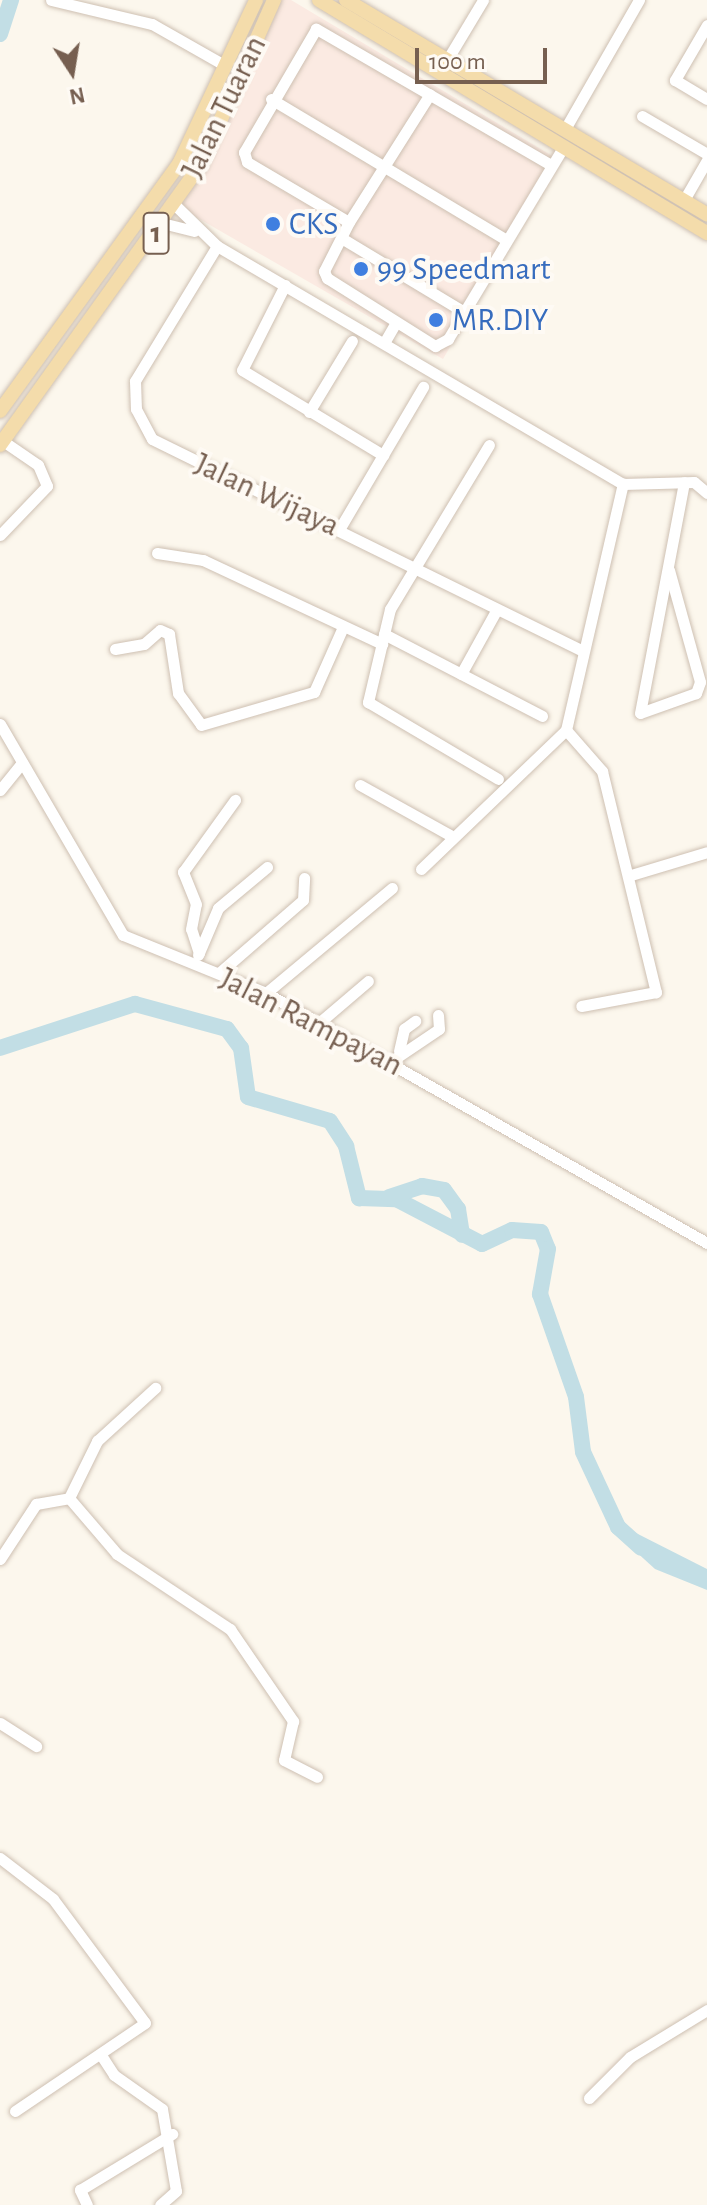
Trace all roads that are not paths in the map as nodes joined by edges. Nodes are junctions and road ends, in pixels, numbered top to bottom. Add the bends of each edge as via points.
1 (51, 0) edge
2 (282, 0) edge
3 (319, 0) edge
4 (346, 0) edge
5 (483, 0) edge
6 (639, 0) edge
7 (263, 3) edge
8 (707, 25) edge
9 (447, 60) junction
10 (226, 66) junction
11 (444, 75) junction
12 (432, 95) junction
13 (271, 99) junction
14 (707, 99) edge
15 (642, 116) dead end
16 (565, 129) junction
17 (564, 146) junction
18 (707, 154) edge
19 (707, 160) edge
20 (604, 161) junction
21 (551, 165) junction
22 (386, 167) junction
23 (684, 200) junction
24 (175, 205) junction
25 (707, 214) edge
26 (349, 222) junction
27 (162, 223) junction
28 (195, 231) junction
29 (707, 233) edge
30 (343, 239) junction
31 (505, 239) junction
32 (217, 246) junction
33 (285, 285) junction
34 (464, 312) junction
35 (396, 322) junction
36 (352, 341) dead end
37 (384, 343) junction
38 (423, 387) dead end
39 (0, 411) edge
40 (309, 412) junction
41 (2, 443) edge
42 (489, 445) dead end
43 (383, 455) junction
44 (684, 482) junction
45 (623, 484) junction
46 (707, 488) edge
47 (340, 528) junction
48 (0, 535) edge
49 (157, 553) dead end
50 (414, 567) junction
51 (669, 570) junction
52 (497, 609) junction
53 (343, 627) junction
54 (383, 639) junction
55 (115, 649) dead end
56 (581, 650) junction
57 (461, 674) junction
58 (542, 716) dead end
59 (0, 724) edge
60 (566, 730) junction
61 (22, 763) junction
62 (498, 779) dead end
63 (360, 785) dead end
64 (0, 790) edge
65 (235, 800) dead end
66 (450, 835) junction
67 (707, 852) edge
68 (267, 867) dead end
69 (421, 869) dead end
70 (631, 875) junction
71 (304, 878) dead end
72 (392, 888) dead end
73 (198, 959) junction
74 (219, 973) junction
75 (368, 981) dead end
76 (266, 993) junction
77 (581, 1006) dead end
78 (438, 1015) dead end
79 (415, 1021) dead end
80 (320, 1022) junction
81 (399, 1051) junction
82 (390, 1062) junction
83 (707, 1243) edge
84 (155, 1388) dead end
85 (69, 1498) junction
86 (0, 1559) edge
87 (0, 1723) edge
88 (36, 1746) dead end
89 (317, 1777) dead end
90 (0, 1858) edge
91 (707, 2010) edge
92 (101, 2055) junction
93 (589, 2098) dead end
94 (15, 2111) dead end
95 (172, 2134) junction
96 (87, 2205) edge
97 (160, 2205) edge

1 - 10 street via 152,24
2 - 7 main road
3 - 11 main road
4 - 9 main road
5 - 9 street
6 - 16 street
7 - 10 main road, Jalan Tuaran / 1
7 - 24 main road, Jalan Tuaran / 1
8 - 14 street via 675,80
9 - 16 main road
10 - 39 main road, Jalan Tuaran / 1 via 157,199
11 - 12 street
11 - 17 main road
12 - 13 street via 316,29
12 - 21 street
12 - 22 street
13 - 22 street
13 - 26 street via 244,152 247,162
15 - 18 street
16 - 20 main road
17 - 20 main road
17 - 21 street
19 - 23 street
20 - 23 main road
20 - 29 main road
21 - 31 street
22 - 26 street
22 - 31 street
23 - 25 main road
24 - 27 main road, Jalan Tuaran / 1
24 - 28 street
26 - 30 street
27 - 28 street
27 - 41 main road, Jalan Tuaran / 1
28 - 32 street
30 - 34 street
30 - 35 street via 324,275
31 - 34 street
32 - 33 street
32 - 47 street, Jalan Wijaya via 135,381 141,424 163,448
33 - 37 street
33 - 40 street via 242,370
34 - 35 street via 442,346
35 - 37 street
36 - 40 street
37 - 45 street
38 - 43 street
40 - 43 street
41 - 48 street via 38,465 47,486
42 - 50 street
43 - 47 street
44 - 45 street
44 - 46 street
44 - 51 street
45 - 56 street
47 - 50 street, Jalan Wijaya
49 - 53 street via 203,560
50 - 52 street, Jalan Wijaya
50 - 54 street
51 - 51 street via 663,580 640,713 696,693 700,682 678,581
52 - 56 street, Jalan Wijaya
52 - 57 street
53 - 54 street
53 - 55 street via 314,692 201,725 178,693 169,634 160,630 144,644
54 - 57 street
54 - 62 street via 370,708
56 - 60 street
57 - 58 street
59 - 61 street, Jalan Rampayan
60 - 66 street
60 - 70 street via 602,771
61 - 64 street
61 - 73 street, Jalan Rampayan via 89,869 112,926
63 - 66 street
65 - 73 street via 183,872 196,904 191,929
66 - 69 street
67 - 70 street
68 - 73 street via 218,908
70 - 77 street via 656,992
71 - 74 street via 303,900
72 - 76 street
73 - 74 street, Jalan Rampayan
74 - 76 street, Jalan Rampayan
75 - 80 street
76 - 80 street, Jalan Rampayan
78 - 81 street via 439,1029
79 - 81 street via 404,1029
80 - 82 street, Jalan Rampayan
81 - 82 street
82 - 83 street, Jalan Rampayan
84 - 85 street via 97,1441
85 - 86 street via 36,1504
85 - 89 street via 117,1554 223,1621 293,1721 284,1760
87 - 88 street
90 - 92 street via 62,1910 144,2018
91 - 93 street via 630,2057
92 - 94 street
92 - 95 street via 114,2075 162,2109
95 - 96 street via 80,2190
95 - 97 street via 176,2191

